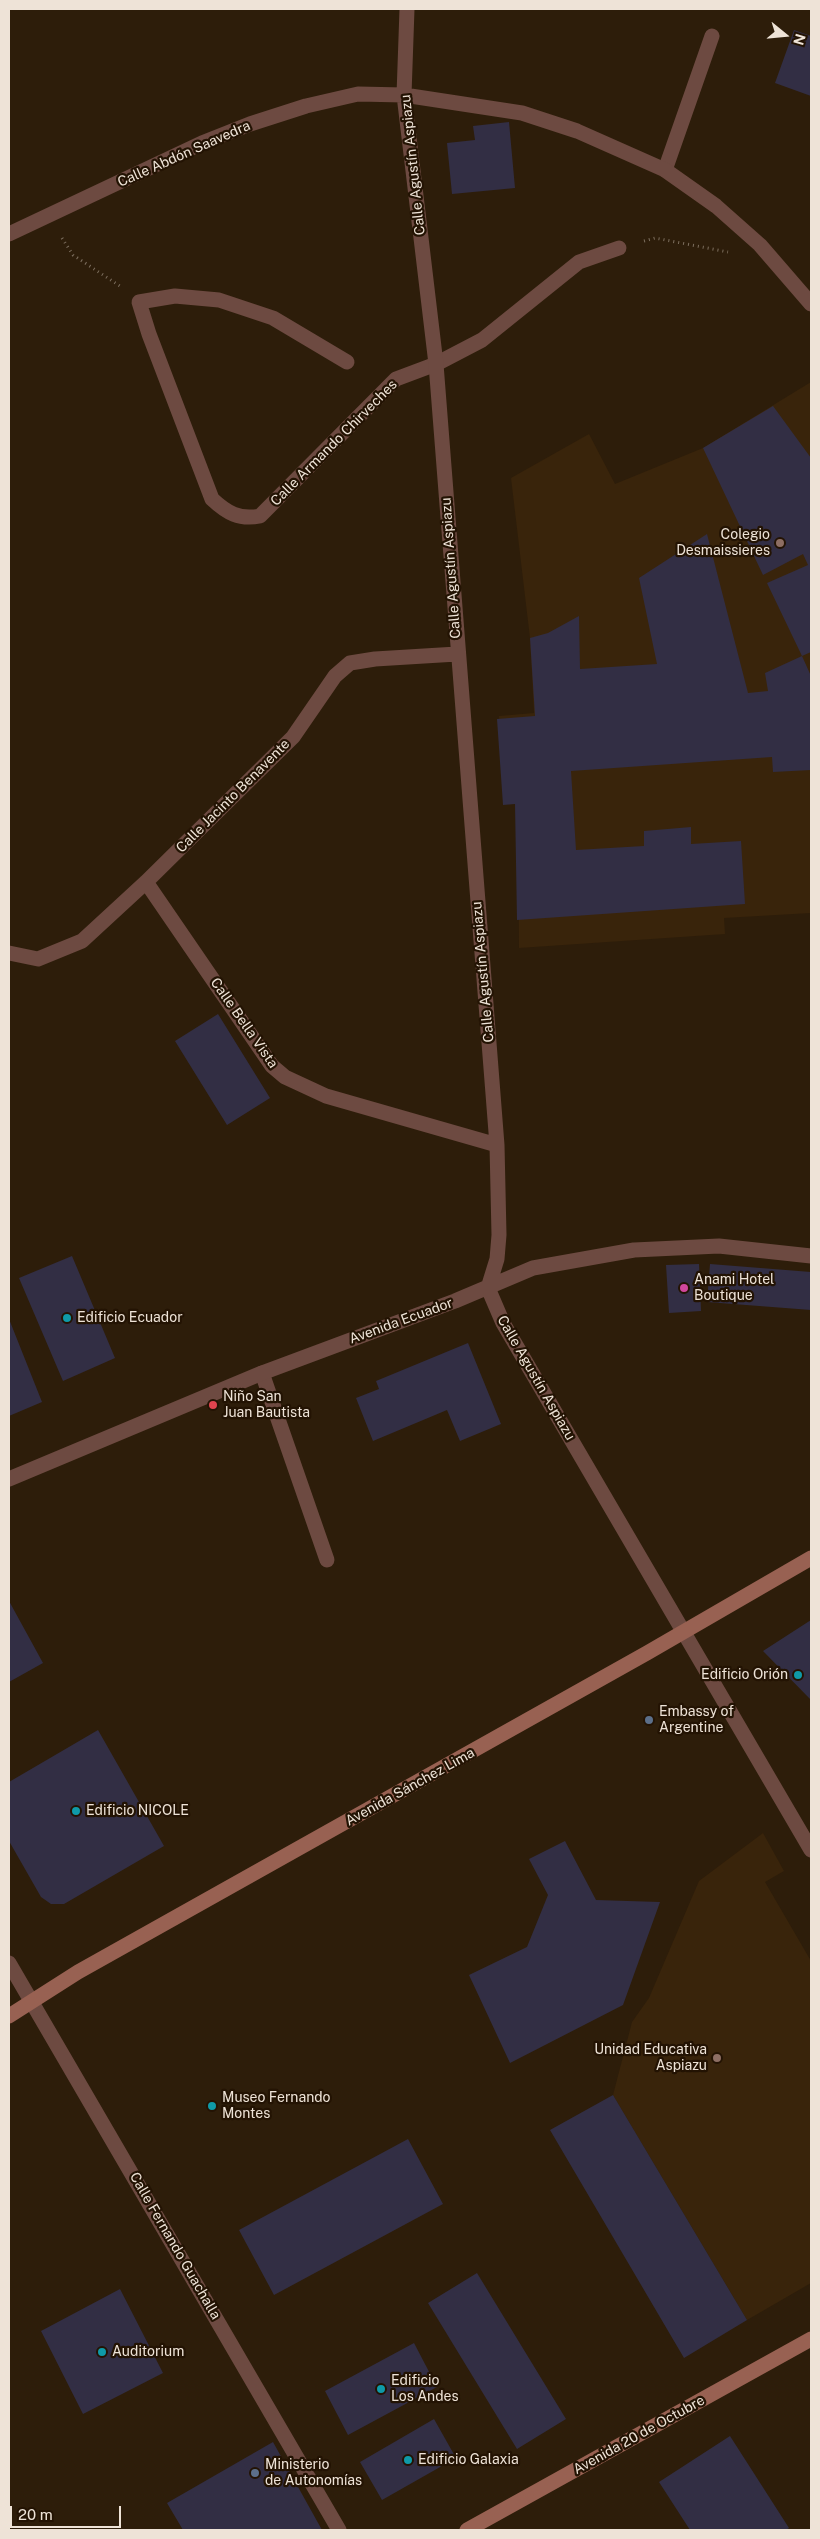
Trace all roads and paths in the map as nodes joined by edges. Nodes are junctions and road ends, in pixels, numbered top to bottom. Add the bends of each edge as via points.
1 (407, 9) edge
2 (712, 36) dead end
3 (404, 95) junction
4 (665, 170) junction
5 (9, 234) edge
6 (619, 248) joint
7 (724, 253) dead end
8 (73, 255) dead end
9 (139, 302) junction
10 (811, 304) edge
11 (347, 362) dead end
12 (436, 364) junction
13 (457, 654) junction
14 (146, 882) junction
15 (9, 953) edge
16 (497, 1145) junction
17 (811, 1256) edge
18 (488, 1288) junction
19 (262, 1373) junction
20 (9, 1479) edge
21 (811, 1558) edge
22 (327, 1560) dead end
23 (683, 1632) junction
24 (811, 1850) edge
25 (9, 1963) edge
26 (32, 2001) junction
27 (9, 2016) edge
28 (811, 2339) edge
29 (339, 2530) edge
30 (467, 2530) edge

1 - 3 street, Calle Agustín Aspiazu
2 - 4 street
3 - 4 street, Calle Abdón Saavedra via 522,113 577,131
3 - 5 street, Calle Abdón Saavedra via 358,94 250,124 202,143
3 - 12 street, Calle Agustín Aspiazu
4 - 10 street, Calle Abdón Saavedra via 716,206 760,244
6 - 7 path via 655,238
6 - 12 street, Calle Armando Chirveches via 579,262 482,340
8 - 9 path
9 - 11 street via 175,296 219,300 273,318
9 - 12 street, Calle Armando Chirveches via 212,499 232,515 260,516 396,380
12 - 13 street, Calle Agustín Aspiazu
13 - 14 street, Calle Jacinto Benavente via 374,658 350,663 334,676 293,738
13 - 16 street, Calle Agustín Aspiazu
14 - 15 street, Calle Jacinto Benavente via 82,940 38,959
14 - 16 street, Calle Bella Vista via 272,1066 285,1077 326,1096
16 - 18 street, Calle Agustín Aspiazu via 499,1235 497,1260
17 - 18 street, Avenida Ecuador via 719,1246 634,1250 534,1268
18 - 19 street, Avenida Ecuador
18 - 23 street, Calle Agustín Aspiazu via 503,1323
19 - 20 street, Avenida Ecuador
19 - 22 street
21 - 23 main road, Avenida Sánchez Lima
23 - 24 street, Calle Agustín Aspiazu
23 - 26 main road, Avenida Sánchez Lima via 78,1972
25 - 26 street, Calle Fernando Guachalla
26 - 27 main road, Avenida Sánchez Lima
26 - 29 street, Calle Fernando Guachalla
28 - 30 main road, Avenida 20 de Octubre

